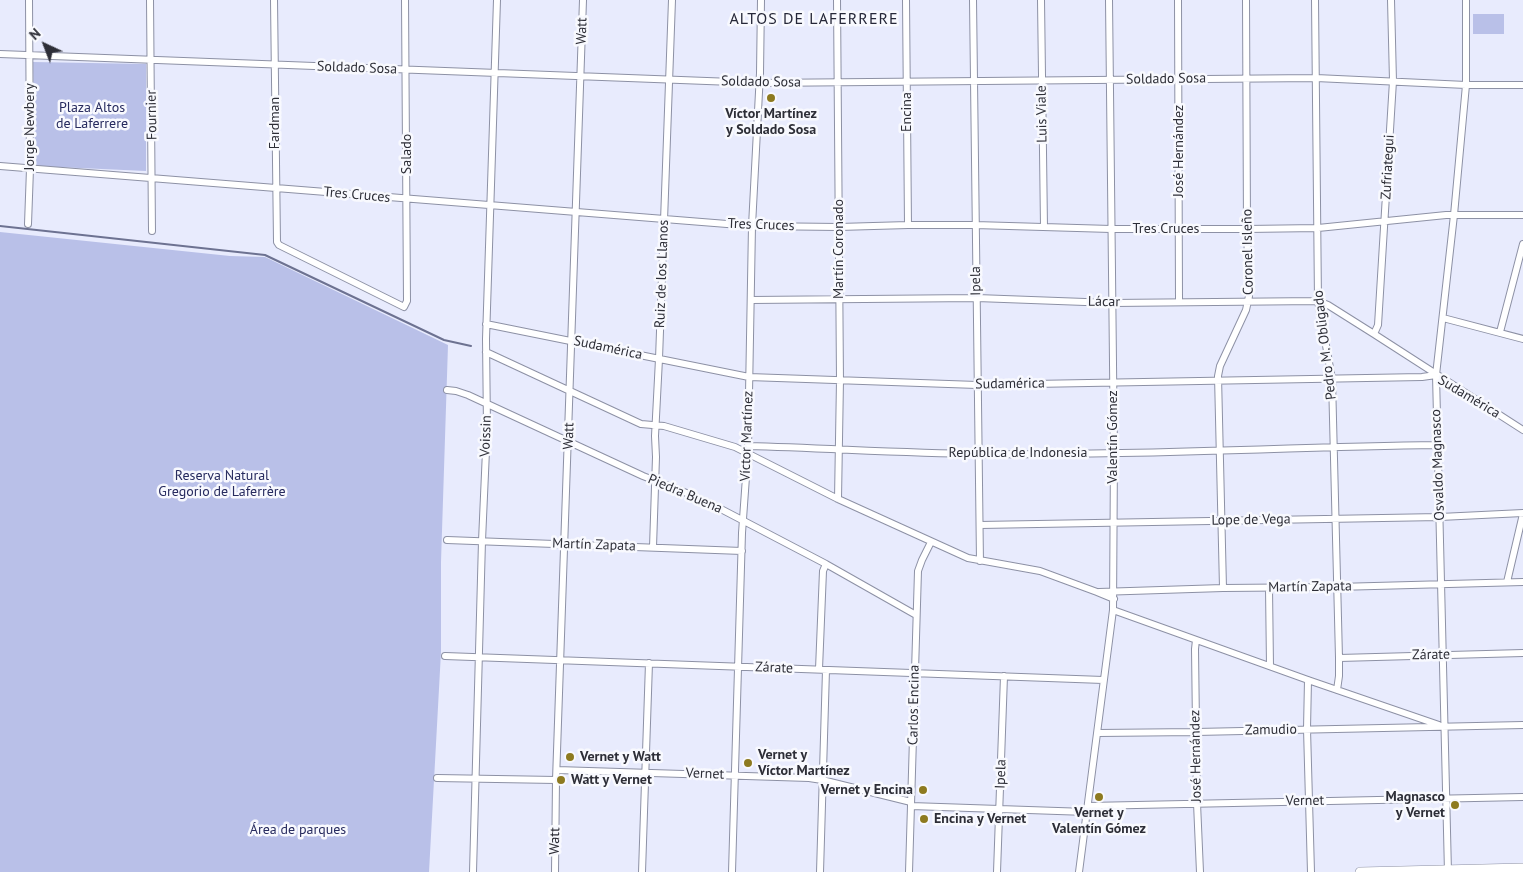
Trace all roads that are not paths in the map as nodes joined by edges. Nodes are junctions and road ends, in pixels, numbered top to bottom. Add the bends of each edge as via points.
1 (29, 0) edge
2 (150, 0) edge
3 (274, 0) edge
4 (405, 0) edge
5 (497, 0) edge
6 (583, 0) edge
7 (672, 0) edge
8 (761, 0) edge
9 (837, 0) edge
10 (906, 0) edge
11 (973, 0) edge
12 (1041, 0) edge
13 (1109, 0) edge
14 (1178, 0) edge
15 (1246, 0) edge
16 (1315, 0) edge
17 (1392, 0) edge
18 (1466, 0) edge
19 (0, 54) edge
20 (29, 55) junction
21 (151, 59) junction
22 (275, 64) junction
23 (406, 70) junction
24 (495, 73) junction
25 (580, 76) junction
26 (1247, 78) junction
27 (1316, 78) junction
28 (1179, 79) junction
29 (669, 80) junction
30 (1110, 80) junction
31 (973, 81) junction
32 (1042, 81) junction
33 (1393, 81) junction
34 (907, 82) junction
35 (759, 83) junction
36 (838, 83) junction
37 (1466, 85) junction
38 (1523, 85) edge
39 (0, 166) edge
40 (30, 169) junction
41 (152, 179) junction
42 (275, 189) junction
43 (407, 199) junction
44 (490, 206) junction
45 (576, 212) junction
46 (1454, 215) junction
47 (1523, 215) edge
48 (664, 219) junction
49 (1385, 221) junction
50 (28, 224) dead end
51 (908, 225) junction
52 (976, 225) junction
53 (752, 226) junction
54 (839, 227) junction
55 (1044, 227) junction
56 (1318, 228) junction
57 (1111, 229) junction
58 (1247, 229) junction
59 (1180, 230) junction
60 (152, 231) dead end
61 (1523, 244) edge
62 (977, 298) junction
63 (751, 300) junction
64 (840, 300) junction
65 (1179, 301) junction
66 (1248, 301) junction
67 (1318, 301) junction
68 (1112, 302) junction
69 (404, 307) joint
70 (1443, 318) junction
71 (486, 324) junction
72 (1500, 332) junction
73 (1374, 334) junction
74 (1523, 338) edge
75 (572, 340) junction
76 (486, 352) junction
77 (659, 359) junction
78 (1436, 375) junction
79 (749, 377) junction
80 (1332, 379) junction
81 (840, 380) junction
82 (1218, 381) junction
83 (1113, 383) junction
84 (977, 385) junction
85 (447, 390) dead end
86 (570, 390) junction
87 (487, 404) junction
88 (655, 425) junction
89 (1523, 430) edge
90 (568, 442) junction
91 (1437, 445) junction
92 (748, 446) junction
93 (1334, 446) junction
94 (839, 449) junction
95 (1220, 450) junction
96 (1114, 453) junction
97 (748, 454) junction
98 (978, 454) junction
99 (656, 480) junction
100 (838, 499) junction
101 (1523, 514) edge
102 (1440, 516) junction
103 (1336, 518) junction
104 (743, 520) junction
105 (1221, 520) junction
106 (1113, 522) junction
107 (980, 525) junction
108 (447, 540) dead end
109 (482, 541) junction
110 (931, 542) junction
111 (565, 544) junction
112 (654, 547) junction
113 (742, 551) junction
114 (980, 561) junction
115 (826, 564) junction
116 (1507, 582) junction
117 (1523, 582) edge
118 (1441, 584) junction
119 (1337, 587) junction
120 (1223, 588) junction
121 (1269, 588) junction
122 (1114, 591) junction
123 (1097, 592) junction
124 (1114, 600) junction
125 (1113, 610) junction
126 (916, 615) junction
127 (1196, 640) junction
128 (1523, 653) edge
129 (1443, 655) junction
130 (445, 656) dead end
131 (479, 657) junction
132 (1339, 658) junction
133 (561, 660) junction
134 (650, 663) junction
135 (739, 666) junction
136 (1270, 666) junction
137 (823, 669) junction
138 (914, 673) junction
139 (1004, 676) junction
140 (1103, 680) junction
141 (1308, 680) junction
142 (1337, 690) junction
143 (1523, 725) edge
144 (1445, 727) junction
145 (1307, 729) junction
146 (1196, 732) junction
147 (1098, 733) junction
148 (557, 770) junction
149 (646, 772) junction
150 (735, 776) junction
151 (476, 777) junction
152 (437, 778) dead end
153 (556, 780) junction
154 (822, 780) junction
155 (1523, 797) edge
156 (1446, 799) junction
157 (1310, 801) junction
158 (1197, 803) junction
159 (911, 804) junction
160 (1087, 809) junction
161 (1000, 810) junction
162 (1523, 868) edge
163 (1448, 871) edge
164 (473, 872) edge
165 (555, 872) edge
166 (642, 872) edge
167 (732, 872) edge
168 (820, 872) edge
169 (909, 872) edge
170 (997, 872) edge
171 (1079, 872) edge
172 (1200, 872) edge
173 (1312, 872) edge
174 (1360, 872) edge

1 - 20 street, Jorge Newbery
2 - 21 street, Fournier
3 - 22 street, Fardman
4 - 23 street, Salado
5 - 24 street, Voissin
6 - 25 street, Watt
7 - 29 street, Ruiz de los Llanos
8 - 35 street, Víctor Martínez
9 - 36 street, Martín Coronado
10 - 34 street, Encina
11 - 31 street, Ipela
12 - 32 street, Luis Viale
13 - 30 street, Valentín Gómez
14 - 28 street, José Hernández
15 - 26 street, Coronel Isleño
16 - 27 street, Pedro M. Obligado
17 - 33 street, Zufriategui
18 - 37 street, Osvaldo Magnasco
19 - 20 street, Soldado Sosa
20 - 21 street, Soldado Sosa
20 - 40 street, Jorge Newbery
21 - 22 street, Soldado Sosa
21 - 41 street, Fournier
22 - 23 street, Soldado Sosa
22 - 42 street, Fardman
23 - 24 street, Soldado Sosa
23 - 43 street, Salado
24 - 25 street, Soldado Sosa
24 - 44 street, Voissin
25 - 29 street, Soldado Sosa
25 - 45 street, Watt
26 - 27 street, Soldado Sosa
26 - 28 street, Soldado Sosa
26 - 58 street, Coronel Isleño
27 - 33 street, Soldado Sosa
27 - 56 street, Pedro M. Obligado
28 - 30 street, Soldado Sosa
28 - 59 street, José Hernández
29 - 35 street, Soldado Sosa
29 - 48 street, Ruiz de los Llanos
30 - 32 street, Soldado Sosa
30 - 57 street, Valentín Gómez
31 - 32 street, Soldado Sosa
31 - 34 street, Soldado Sosa
31 - 52 street, Ipela
32 - 55 street, Luis Viale
33 - 37 street, Soldado Sosa
33 - 49 street, Zufriategui
34 - 36 street, Soldado Sosa
34 - 51 street, Encina
35 - 36 street, Soldado Sosa
35 - 53 street, Víctor Martínez
36 - 54 street, Martín Coronado
37 - 38 street, Soldado Sosa
37 - 46 street, Osvaldo Magnasco
39 - 40 street, Tres Cruces
40 - 41 street, Tres Cruces
40 - 50 street, Jorge Newbery
41 - 42 street, Tres Cruces
41 - 60 street, Fournier
42 - 43 street, Tres Cruces
42 - 69 street, Fardman via 279,245
43 - 44 street, Tres Cruces
43 - 69 street, Salado via 408,301
44 - 45 street, Tres Cruces
44 - 71 street, Voissin
45 - 48 street, Tres Cruces
45 - 75 street, Watt
46 - 47 street, Tres Cruces
46 - 49 street, Tres Cruces
46 - 70 street, Osvaldo Magnasco
48 - 53 street, Tres Cruces
48 - 77 street, Ruiz de los Llanos
49 - 56 street, Tres Cruces
49 - 73 street, Zufriategui via 1378,325
51 - 52 street, Tres Cruces
51 - 54 street, Tres Cruces
52 - 55 street, Tres Cruces
52 - 62 street, Ipela
53 - 54 street, Tres Cruces
53 - 63 street, Víctor Martínez
54 - 64 street, Martín Coronado
55 - 57 street, Tres Cruces
56 - 58 street, Tres Cruces
56 - 67 street, Pedro M. Obligado
57 - 59 street, Tres Cruces
57 - 68 street, Valentín Gómez
58 - 59 street, Tres Cruces
58 - 66 street, Coronel Isleño
59 - 65 street, José Hernández
61 - 72 street
62 - 64 street, Lácar
62 - 68 street, Lácar
62 - 84 street, Ipela
63 - 64 street, Lácar
63 - 79 street, Víctor Martínez
64 - 81 street, Martín Coronado
65 - 66 street, Lácar
65 - 68 street, Lácar
66 - 67 street, Lácar
66 - 82 street, Coronel Isleño via 1220,366
67 - 73 street, Lácar
67 - 80 street, Pedro M. Obligado
68 - 83 street, Valentín Gómez
70 - 72 street
70 - 78 street, Osvaldo Magnasco
71 - 75 street, Sudamérica
71 - 76 street, Voissin
72 - 74 street
73 - 78 street, Lácar
75 - 77 street, Sudamérica
75 - 86 street, Watt
76 - 86 street
76 - 87 street, Voissin
77 - 79 street, Sudamérica
77 - 88 street, Ruiz de los Llanos
78 - 80 street, Sudamérica
78 - 89 street, Sudamérica
78 - 91 street, Osvaldo Magnasco
79 - 81 street, Sudamérica
79 - 92 street, Víctor Martínez
80 - 82 street, Sudamérica
80 - 93 street, Pedro M. Obligado
81 - 84 street, Sudamérica
81 - 94 street, Martín Coronado
82 - 83 street, Sudamérica
82 - 95 street, Coronel Isleño
83 - 84 street, Sudamérica
83 - 96 street, Valentín Gómez
84 - 98 street, Ipela
85 - 87 street, Piedra Buena via 461,392
86 - 88 street via 642,424
86 - 90 street, Watt
87 - 90 street, Piedra Buena
87 - 109 street, Voissin
88 - 97 street via 735,447
88 - 99 street, Ruiz de los Llanos
90 - 99 street, Piedra Buena
90 - 111 street, Watt
91 - 93 street, República de Indonesia
91 - 102 street, Osvaldo Magnasco
92 - 94 street, República de Indonesia
92 - 97 street, Víctor Martínez
93 - 95 street, República de Indonesia
93 - 103 street, Pedro M. Obligado
94 - 98 street, República de Indonesia
94 - 100 street, Martín Coronado
95 - 96 street, República de Indonesia
95 - 105 street, Coronel Isleño
96 - 98 street, República de Indonesia
96 - 106 street, Valentín Gómez
97 - 100 street
97 - 104 street, Víctor Martínez
98 - 107 street, Ipela
99 - 104 street, Piedra Buena
99 - 112 street, Ruiz de los Llanos
100 - 110 street
101 - 102 street, Lope de Vega
101 - 116 street
102 - 103 street, Lope de Vega
102 - 118 street, Osvaldo Magnasco
103 - 105 street, Lope de Vega
103 - 119 street, Pedro M. Obligado
104 - 113 street, Víctor Martínez
104 - 115 street, Piedra Buena
105 - 106 street, Lope de Vega
105 - 120 street, Coronel Isleño
106 - 107 street, Lope de Vega
106 - 122 street, Valentín Gómez
107 - 114 street, Ipela
108 - 109 street, Martín Zapata
109 - 111 street, Martín Zapata
109 - 131 street, Voissin
110 - 114 street
110 - 126 street, Carlos Encina via 918,571
111 - 112 street, Martín Zapata
111 - 133 street, Watt
112 - 113 street, Martín Zapata
113 - 135 street, Víctor Martínez
114 - 123 street via 1040,571
115 - 126 street, Piedra Buena
115 - 137 street via 823,571
116 - 117 street, Martín Zapata
116 - 118 street, Martín Zapata
118 - 119 street, Martín Zapata
118 - 129 street, Osvaldo Magnasco
119 - 121 street, Martín Zapata
119 - 132 street, Pedro M. Obligado
120 - 121 street, Martín Zapata
120 - 122 street, Martín Zapata
121 - 136 street
122 - 123 street, Martín Zapata
122 - 124 street, Valentín Gómez
123 - 124 street
124 - 125 street, Valentín Gómez
125 - 127 street
125 - 140 street, Valentín Gómez
126 - 138 street, Carlos Encina
127 - 136 street
127 - 146 street, José Hernández
128 - 129 street, Zárate
129 - 132 street, Zárate
129 - 144 street, Osvaldo Magnasco
130 - 131 street, Zárate
131 - 133 street, Zárate
131 - 151 street, Voissin
132 - 142 street, Pedro M. Obligado
133 - 134 street, Zárate
133 - 148 street, Watt
134 - 135 street, Zárate
134 - 149 street
135 - 137 street, Zárate
135 - 150 street, Víctor Martínez
136 - 141 street
137 - 138 street, Zárate
137 - 154 street
138 - 139 street, Zárate
138 - 159 street, Carlos Encina
139 - 140 street, Zárate
139 - 161 street, Ipela
140 - 147 street, Valentín Gómez
141 - 142 street
141 - 145 street
142 - 144 street
143 - 144 street, Zamudio
144 - 145 street, Zamudio
144 - 156 street, Osvaldo Magnasco
145 - 146 street, Zamudio
145 - 157 street
146 - 147 street, Zamudio
146 - 158 street, José Hernández
147 - 160 street, Valentín Gómez
148 - 149 street, Vernet
148 - 153 street, Watt
149 - 150 street, Vernet
149 - 166 street
150 - 154 street, Vernet
150 - 167 street, Víctor Martínez
151 - 152 street
151 - 153 street
151 - 164 street, Voissin
153 - 165 street, Watt
154 - 159 street, Vernet
154 - 168 street
155 - 156 street, Vernet
156 - 157 street, Vernet
156 - 163 street, Osvaldo Magnasco
157 - 158 street, Vernet
157 - 173 street
158 - 160 street, Vernet
158 - 172 street, José Hernández
159 - 161 street, Vernet
159 - 169 street, Carlos Encina
160 - 161 street, Vernet
160 - 171 street, Valentín Gómez
161 - 170 street, Ipela
162 - 163 street
163 - 174 street

